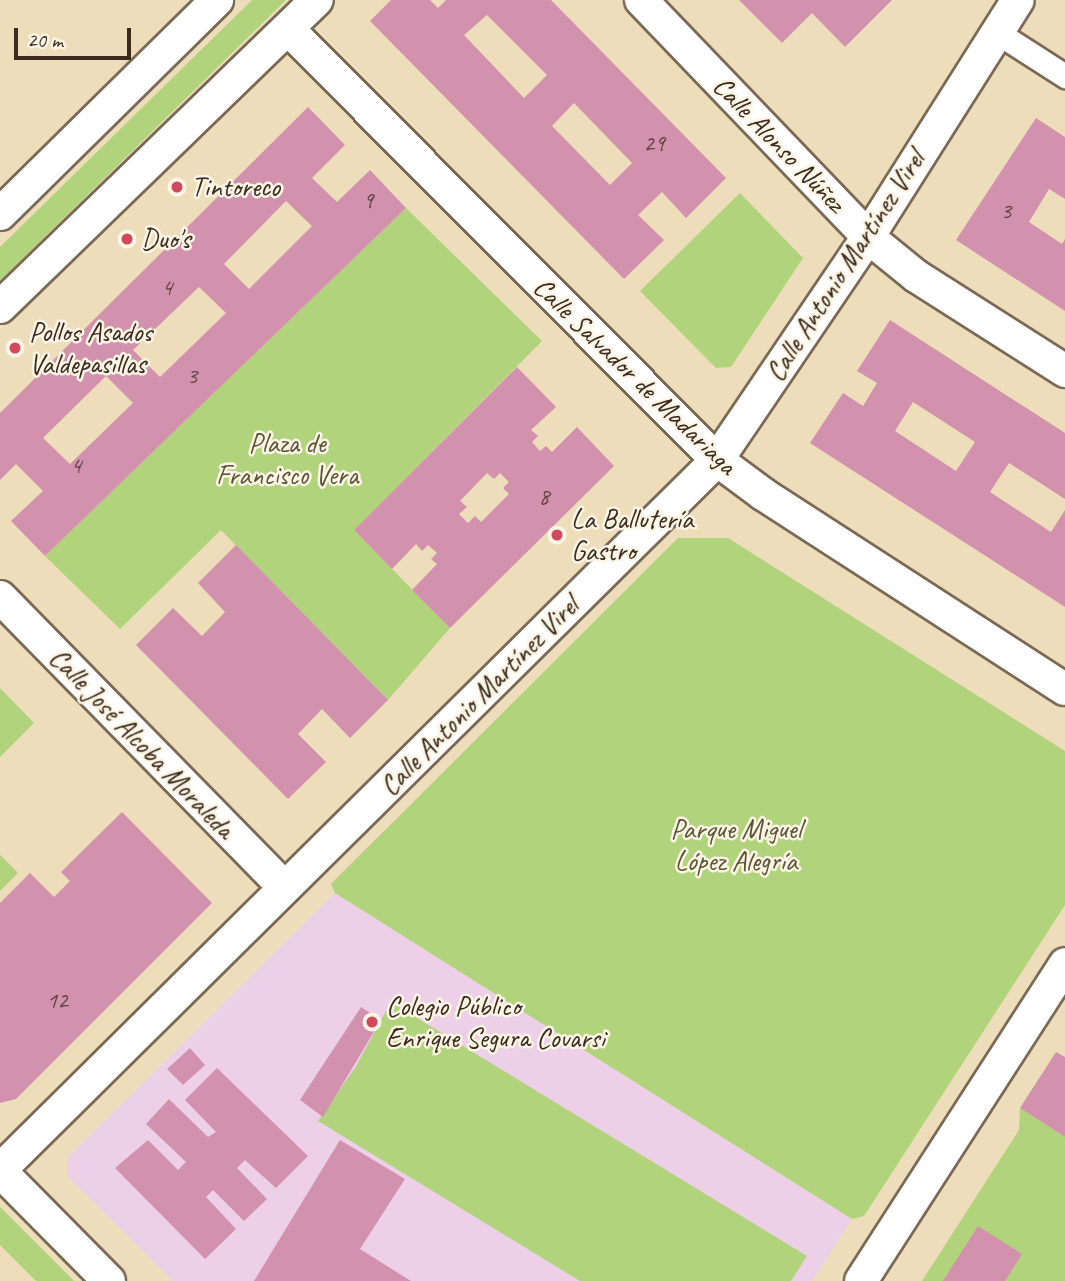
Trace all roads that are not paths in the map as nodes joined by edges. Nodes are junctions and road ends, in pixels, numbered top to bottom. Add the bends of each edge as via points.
1 (217, 0) edge
2 (317, 0) edge
3 (641, 0) edge
4 (1018, 0) edge
5 (288, 29) junction
6 (998, 33) junction
7 (1065, 76) edge
8 (0, 214) edge
9 (868, 237) junction
10 (0, 307) edge
11 (1065, 371) edge
12 (717, 460) junction
13 (0, 597) edge
14 (1065, 688) edge
15 (285, 888) junction
16 (1065, 964) edge
17 (0, 1170) edge
18 (109, 1281) edge
19 (861, 1281) edge

1 - 8 street
2 - 5 street
3 - 9 street, Calle Alonso Núñez
4 - 6 street, Calle Antonio Martínez Virel
5 - 10 street
5 - 12 street, Calle Salvador de Madariaga
6 - 7 street
6 - 9 street, Calle Antonio Martínez Virel
9 - 11 street, Calle Alonso Núñez via 916,276
9 - 12 street, Calle Antonio Martínez Virel
12 - 14 street, Calle Salvador de Madariaga
12 - 15 street, Calle Antonio Martínez Virel
13 - 15 street, Calle José Alcoba Moraleda
15 - 17 street, Calle Antonio Martínez Virel
16 - 19 street
17 - 18 street

